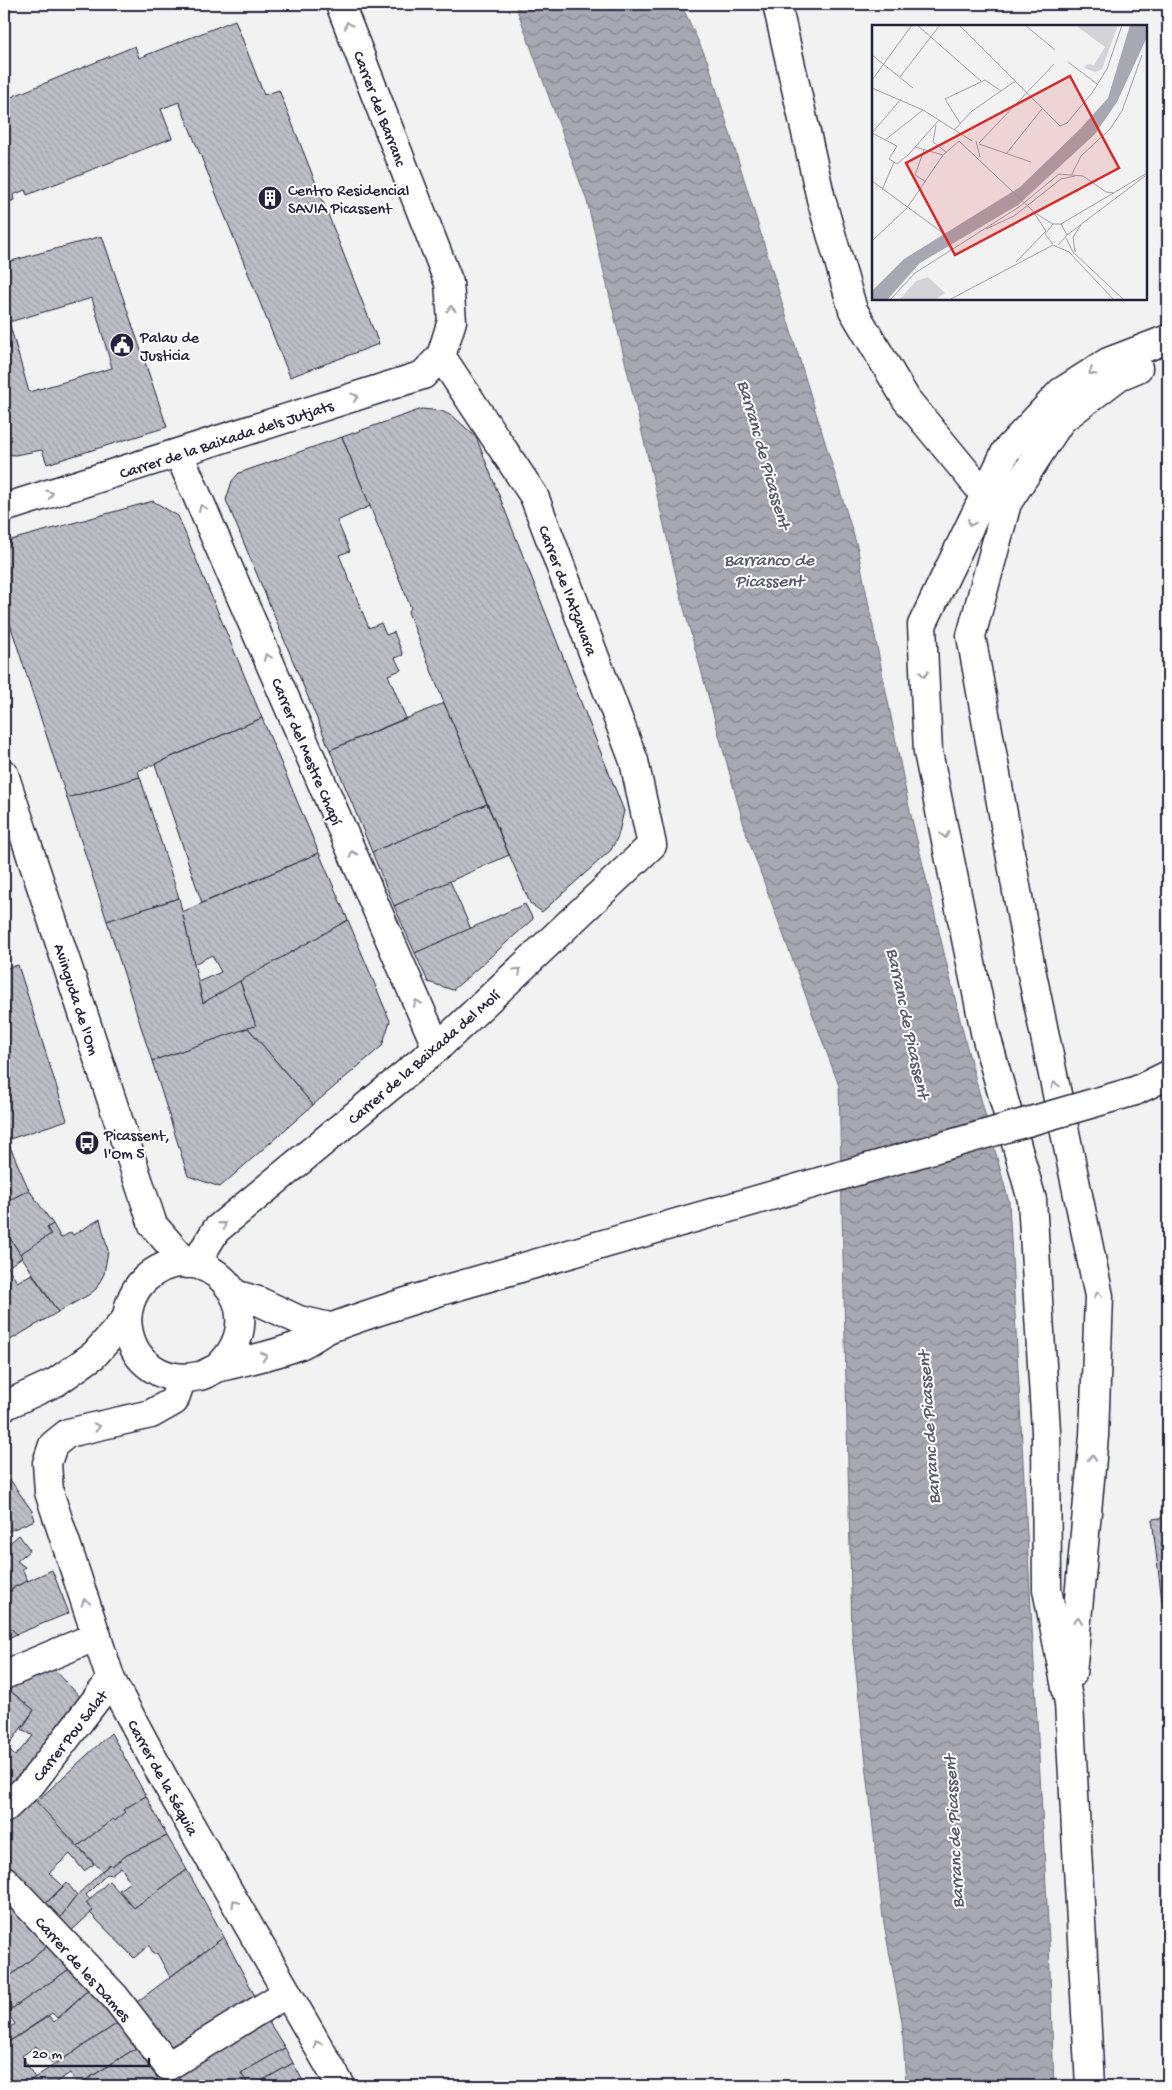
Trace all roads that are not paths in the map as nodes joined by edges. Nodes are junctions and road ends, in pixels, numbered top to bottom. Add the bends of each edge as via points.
1 (340, 4) edge
2 (777, 4) edge
3 (1168, 339) edge
4 (442, 356) junction
5 (1168, 356) edge
6 (179, 454) junction
7 (985, 495) junction
8 (4, 508) edge
9 (4, 774) edge
10 (652, 845) joint
11 (437, 1048) junction
12 (1168, 1075) edge
13 (1168, 1087) edge
14 (1135, 1091) junction
15 (153, 1224) junction
16 (191, 1264) junction
17 (144, 1280) junction
18 (234, 1294) junction
19 (127, 1318) junction
20 (330, 1327) junction
21 (135, 1351) junction
22 (94, 1356) junction
23 (217, 1368) junction
24 (182, 1378) junction
25 (4, 1406) edge
26 (97, 1636) junction
27 (4, 1675) edge
28 (111, 1680) junction
29 (1069, 1703) junction
30 (4, 1809) edge
31 (4, 1880) edge
32 (287, 1993) junction
33 (341, 2086) edge
34 (1090, 2086) edge

4 -> 1 street, Carrer del Barranc via 452,321 449,283
2 - 7 street via 821,199 853,310 906,400
3 -> 7 street via 1108,362 1061,392 1006,451
6 -> 4 street, Carrer de la Baixada dels Jutjats via 423,375
4 - 10 street, Carrer de l'Atzavara via 534,496 634,761
29 -> 5 street via 1094,1436 1099,1296 1031,969 971,636 1007,503 1061,420 1119,376
8 -> 6 street, Carrer de la Baixada dels Jutjats
11 -> 6 street, Carrer del Mestre Chapí
7 -> 29 street via 922,625 928,752 985,1032 1032,1200 1046,1431 1047,1589
9 - 15 street, Avinguda de l'Om
11 -> 10 street, Carrer de la Baixada del Molí
16 -> 11 street, Carrer de la Baixada del Molí via 216,1230
12 - 14 street
13 - 14 street
14 - 20 street, bridge via 444,1290
15 - 16 street, Avinguda de l'Om
15 - 17 street, Avinguda de l'Om
16 - 17 street via 166,1266
16 - 18 street via 210,1270 224,1280
17 - 19 street via 129,1304
18 - 20 street via 299,1320
18 - 23 street via 241,1326 229,1357
19 - 21 street via 129,1340
19 - 22 street
23 -> 20 street via 301,1344
21 - 22 street
21 - 24 street via 150,1368 165,1376
22 - 25 street via 56,1382
23 - 24 street via 201,1376
26 -> 24 street, Carrer de la Séquia via 49,1492 47,1462 53,1445 68,1433 151,1414 174,1401
26 - 27 street
26 - 28 street, Carrer de la Séquia
28 - 30 street, Carrer Pou Salat via 31,1784
32 -> 28 street, Carrer de la Séquia
29 - 34 street
31 - 32 street, Carrer de les Dames via 115,1997 168,2066
33 -> 32 street, Carrer de la Séquia

